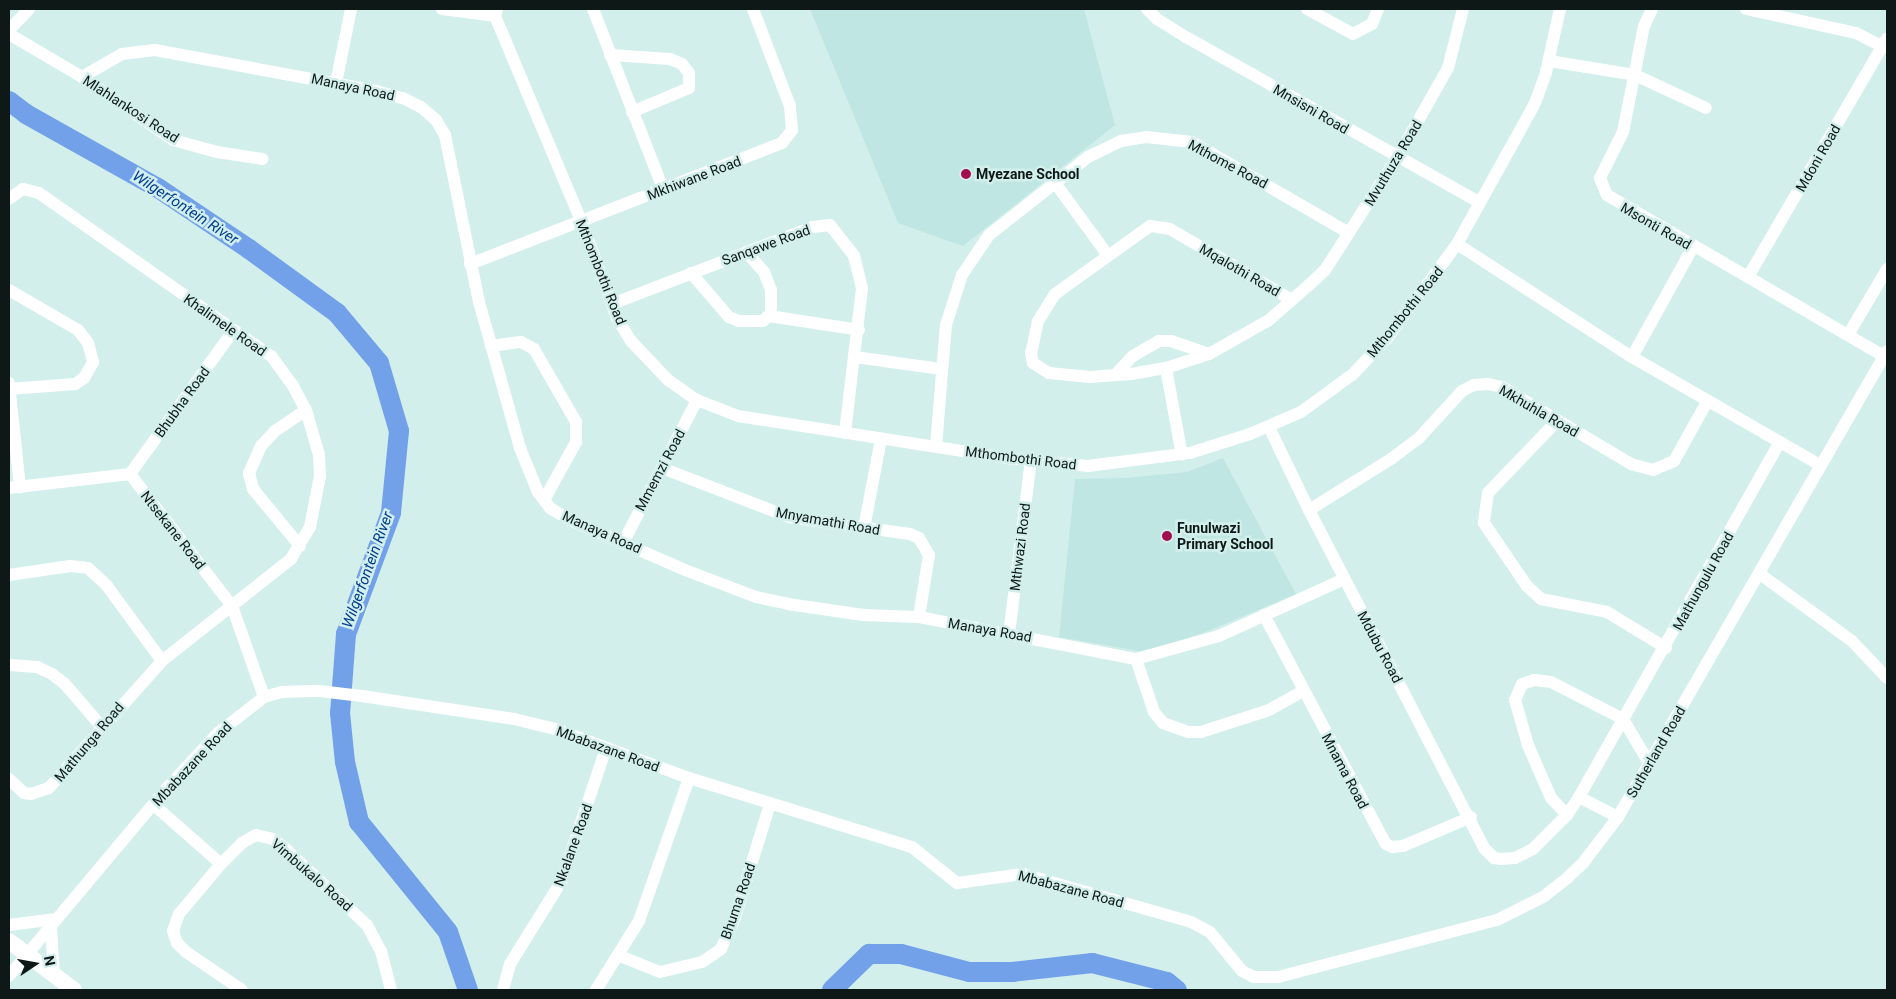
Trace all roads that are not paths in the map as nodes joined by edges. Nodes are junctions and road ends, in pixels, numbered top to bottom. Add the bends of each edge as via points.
1 (29, 9) edge
2 (351, 9) edge
3 (442, 9) edge
4 (592, 9) edge
5 (753, 9) edge
6 (1148, 9) edge
7 (1307, 9) edge
8 (1378, 9) edge
9 (1463, 9) edge
10 (1560, 9) edge
11 (1652, 9) edge
12 (1746, 9) edge
13 (496, 12) edge
14 (9, 30) edge
15 (9, 34) edge
16 (1885, 42) edge
17 (610, 55) junction
18 (1549, 61) junction
19 (1635, 75) junction
20 (82, 77) junction
21 (336, 83) junction
22 (1706, 108) dead end
23 (632, 112) junction
24 (1397, 158) junction
25 (262, 159) dead end
26 (1055, 183) junction
27 (663, 189) junction
28 (9, 199) edge
29 (1479, 202) junction
30 (582, 223) junction
31 (1349, 233) junction
32 (1457, 244) junction
33 (1693, 247) junction
34 (746, 252) junction
35 (1107, 254) junction
36 (470, 264) junction
37 (1887, 269) edge
38 (691, 273) junction
39 (1748, 277) junction
40 (9, 290) edge
41 (1292, 300) junction
42 (612, 304) junction
43 (769, 316) junction
44 (233, 330) junction
45 (859, 330) junction
46 (1848, 334) junction
47 (491, 346) junction
48 (1886, 353) edge
49 (1209, 354) junction
50 (855, 357) junction
51 (1632, 357) junction
52 (1166, 368) junction
53 (942, 369) junction
54 (1116, 374) junction
55 (9, 387) edge
56 (697, 400) junction
57 (1707, 402) junction
58 (306, 410) junction
59 (1556, 422) junction
60 (1269, 427) junction
61 (845, 433) junction
62 (880, 439) junction
63 (1779, 443) junction
64 (936, 446) junction
65 (1182, 455) junction
66 (1031, 460) junction
67 (1820, 465) junction
68 (662, 468) junction
69 (130, 474) junction
70 (14, 487) edge
71 (544, 500) junction
72 (1309, 510) junction
73 (864, 528) junction
74 (624, 541) junction
75 (300, 546) junction
76 (1760, 574) junction
77 (9, 575) edge
78 (1344, 579) junction
79 (232, 606) junction
80 (1264, 615) junction
81 (919, 618) junction
82 (1010, 634) junction
83 (1666, 648) junction
84 (1136, 659) junction
85 (162, 661) junction
86 (9, 665) edge
87 (1887, 678) edge
88 (1302, 692) junction
89 (264, 697) junction
90 (1623, 718) junction
91 (102, 727) junction
92 (606, 748) junction
93 (1649, 763) junction
94 (690, 778) junction
95 (9, 779) edge
96 (1579, 797) junction
97 (770, 804) junction
98 (154, 805) junction
99 (1567, 815) junction
100 (1471, 817) junction
101 (1618, 817) junction
102 (1500, 859) joint
103 (222, 864) junction
104 (54, 923) junction
105 (9, 925) edge
106 (9, 941) edge
107 (25, 955) junction
108 (620, 956) junction
109 (9, 976) edge
110 (54, 976) junction
111 (1278, 977) joint
112 (74, 990) edge
113 (242, 990) edge
114 (391, 990) edge
115 (503, 990) edge
116 (596, 990) edge

1 - 14 street
2 - 21 street
3 - 13 street
4 - 17 street
5 - 27 street, Mkhiwane Road via 790,106 792,122 789,136 770,149
6 - 24 street, Mnsisni Road via 1157,19 1186,37
7 - 8 street via 1353,34 1372,24
9 - 24 street, Mvuthuza Road via 1448,68
10 - 18 street, Mthombothi Road
11 - 19 street, Msonti Road via 1644,26
12 - 16 street
13 - 30 street, Mthombothi Road
15 - 20 street, Mlahlankosi Road
16 - 39 street, Mdoni Road
17 - 23 street
17 - 23 street via 670,59 682,64 689,73 689,88
18 - 19 street
18 - 29 street, Mthombothi Road via 1531,110
19 - 22 street
19 - 33 street, Msonti Road via 1623,132 1603,166 1602,187 1616,202
20 - 21 street, Manaya Road via 122,54 155,50
20 - 25 street, Mlahlankosi Road via 173,140 216,152
21 - 36 street, Manaya Road via 403,98 436,120 452,158
23 - 27 street
24 - 29 street, Mnsisni Road
24 - 31 street, Mvuthuza Road
26 - 31 street, Mthome Road via 1088,156 1121,141 1169,138 1192,142
26 - 35 street
26 - 53 street, Mthome Road via 989,235 966,267 946,325
27 - 30 street, Mkhiwane Road
28 - 44 street, Khalimele Road via 23,189 39,193
29 - 32 street, Mthombothi Road
30 - 36 street, Mkhiwane Road
30 - 42 street, Mthombothi Road
31 - 41 street, Mvuthuza Road via 1325,270
32 - 51 street
32 - 60 street, Mthombothi Road via 1388,336 1352,375 1301,412
33 - 39 street, Msonti Road
33 - 51 street
34 - 38 street, Sanqawe Road
34 - 43 street via 768,280 773,303
34 - 45 street, Sanqawe Road via 813,227 830,225 836,228 854,256 860,275 863,304
35 - 41 street, Mqalothi Road via 1144,229 1164,226
35 - 54 street, Mqalothi Road via 1055,294 1045,307 1032,340 1031,353 1034,363 1049,373 1090,377
36 - 47 street, Manaya Road
37 - 46 street
38 - 42 street, Sanqawe Road
38 - 43 street via 729,317 750,322 763,321
39 - 46 street, Msonti Road
40 - 55 street via 78,330 88,343 93,362 84,378 75,384
41 - 49 street, Mqalothi Road via 1269,320
42 - 56 street, Mthombothi Road via 632,342 668,380
43 - 45 street
44 - 58 street, Khalimele Road via 279,364
44 - 69 street, Bhubha Road
45 - 50 street, Sanqawe Road
46 - 48 street, Msonti Road
47 - 71 street, Manaya Road via 528,474
47 - 71 street via 522,342 534,348 576,422 576,442
48 - 67 street, Sutherland Road
49 - 52 street, Mqalothi Road
49 - 54 street via 1159,340 1132,356
50 - 53 street
50 - 61 street, Sanqawe Road
51 - 57 street
52 - 54 street, Mqalothi Road
52 - 65 street
53 - 64 street, Mthome Road
55 - 70 street
56 - 61 street, Mthombothi Road via 738,416
56 - 68 street, Mmemzi Road
57 - 59 street, Mkhuhla Road via 1674,461 1653,470 1638,468
57 - 63 street
58 - 75 street, Khalimele Road via 320,476 310,527
58 - 75 street via 275,431 261,446 250,473 253,489
59 - 72 street, Mkhuhla Road via 1502,387 1474,385 1462,391 1419,438
59 - 83 street via 1488,494 1484,523 1527,586 1541,599 1607,612
60 - 65 street, Mthombothi Road
60 - 72 street, Mdubu Road
61 - 62 street, Mthombothi Road
62 - 64 street, Mthombothi Road
62 - 73 street
63 - 67 street
63 - 83 street, Mathungulu Road
64 - 66 street, Mthombothi Road
65 - 66 street, Mthombothi Road via 1088,466
66 - 82 street, Mthwazi Road
67 - 76 street, Sutherland Road
68 - 73 street, Mnyamathi Road via 789,517
68 - 74 street, Mmemzi Road
69 - 70 street
69 - 79 street, Ntsekane Road
71 - 74 street, Manaya Road via 570,520
72 - 78 street, Mdubu Road
73 - 81 street, Mnyamathi Road via 910,534 924,543 929,555
74 - 81 street, Manaya Road via 685,570 756,597 863,614
75 - 79 street, Khalimele Road via 280,569
76 - 87 street via 1852,642
76 - 93 street, Sutherland Road
77 - 85 street via 70,566 88,568 107,586
78 - 80 street, Manaya Road
78 - 100 street, Mdubu Road
79 - 85 street, Mathunga Road
79 - 89 street, Ntsekane Road
80 - 84 street, Manaya Road via 1219,636
80 - 88 street, Mnama Road
81 - 82 street, Manaya Road
82 - 84 street, Manaya Road
83 - 90 street, Mathungulu Road
84 - 88 street via 1154,712 1163,723 1188,732 1202,732 1269,710
85 - 91 street, Mathunga Road
86 - 91 street via 37,667 52,674 65,684
88 - 100 street, Mnama Road via 1386,844 1403,846
89 - 92 street, Mbabazane Road via 282,692 319,691 362,696 514,719
89 - 98 street, Mbabazane Road via 218,733
90 - 93 street
90 - 96 street, Mathungulu Road
90 - 99 street via 1552,682 1534,680 1522,684 1517,690 1518,713 1539,775 1551,798
91 - 95 street, Mathunga Road via 49,788 24,793
92 - 94 street, Mbabazane Road
92 - 115 street, Nkalane Road via 561,882 510,964
93 - 101 street, Sutherland Road
94 - 97 street, Mbabazane Road
94 - 108 street via 644,908
96 - 99 street, Mathungulu Road
96 - 101 street
97 - 108 street, Bhuma Road via 735,917 721,949 702,962 660,972
97 - 111 street, Mbabazane Road via 912,847 957,883 1023,874 1191,922 1210,932 1242,971 1254,977
98 - 103 street
98 - 104 street, Mbabazane Road
99 - 102 street, Mathungulu Road via 1533,848 1515,858
100 - 102 street, Mdubu Road via 1488,854
101 - 111 street, Sutherland Road via 1583,863 1543,897 1520,910 1496,920
103 - 113 street, Vimbukalo Road via 179,914 174,923 174,937 186,952
103 - 114 street, Vimbukalo Road via 242,843 256,835 273,839 288,850 367,925 381,952
104 - 105 street
104 - 107 street, Mbabazane Road
104 - 110 street
106 - 107 street
107 - 109 street, Mbabazane Road
107 - 110 street
108 - 116 street
110 - 112 street

